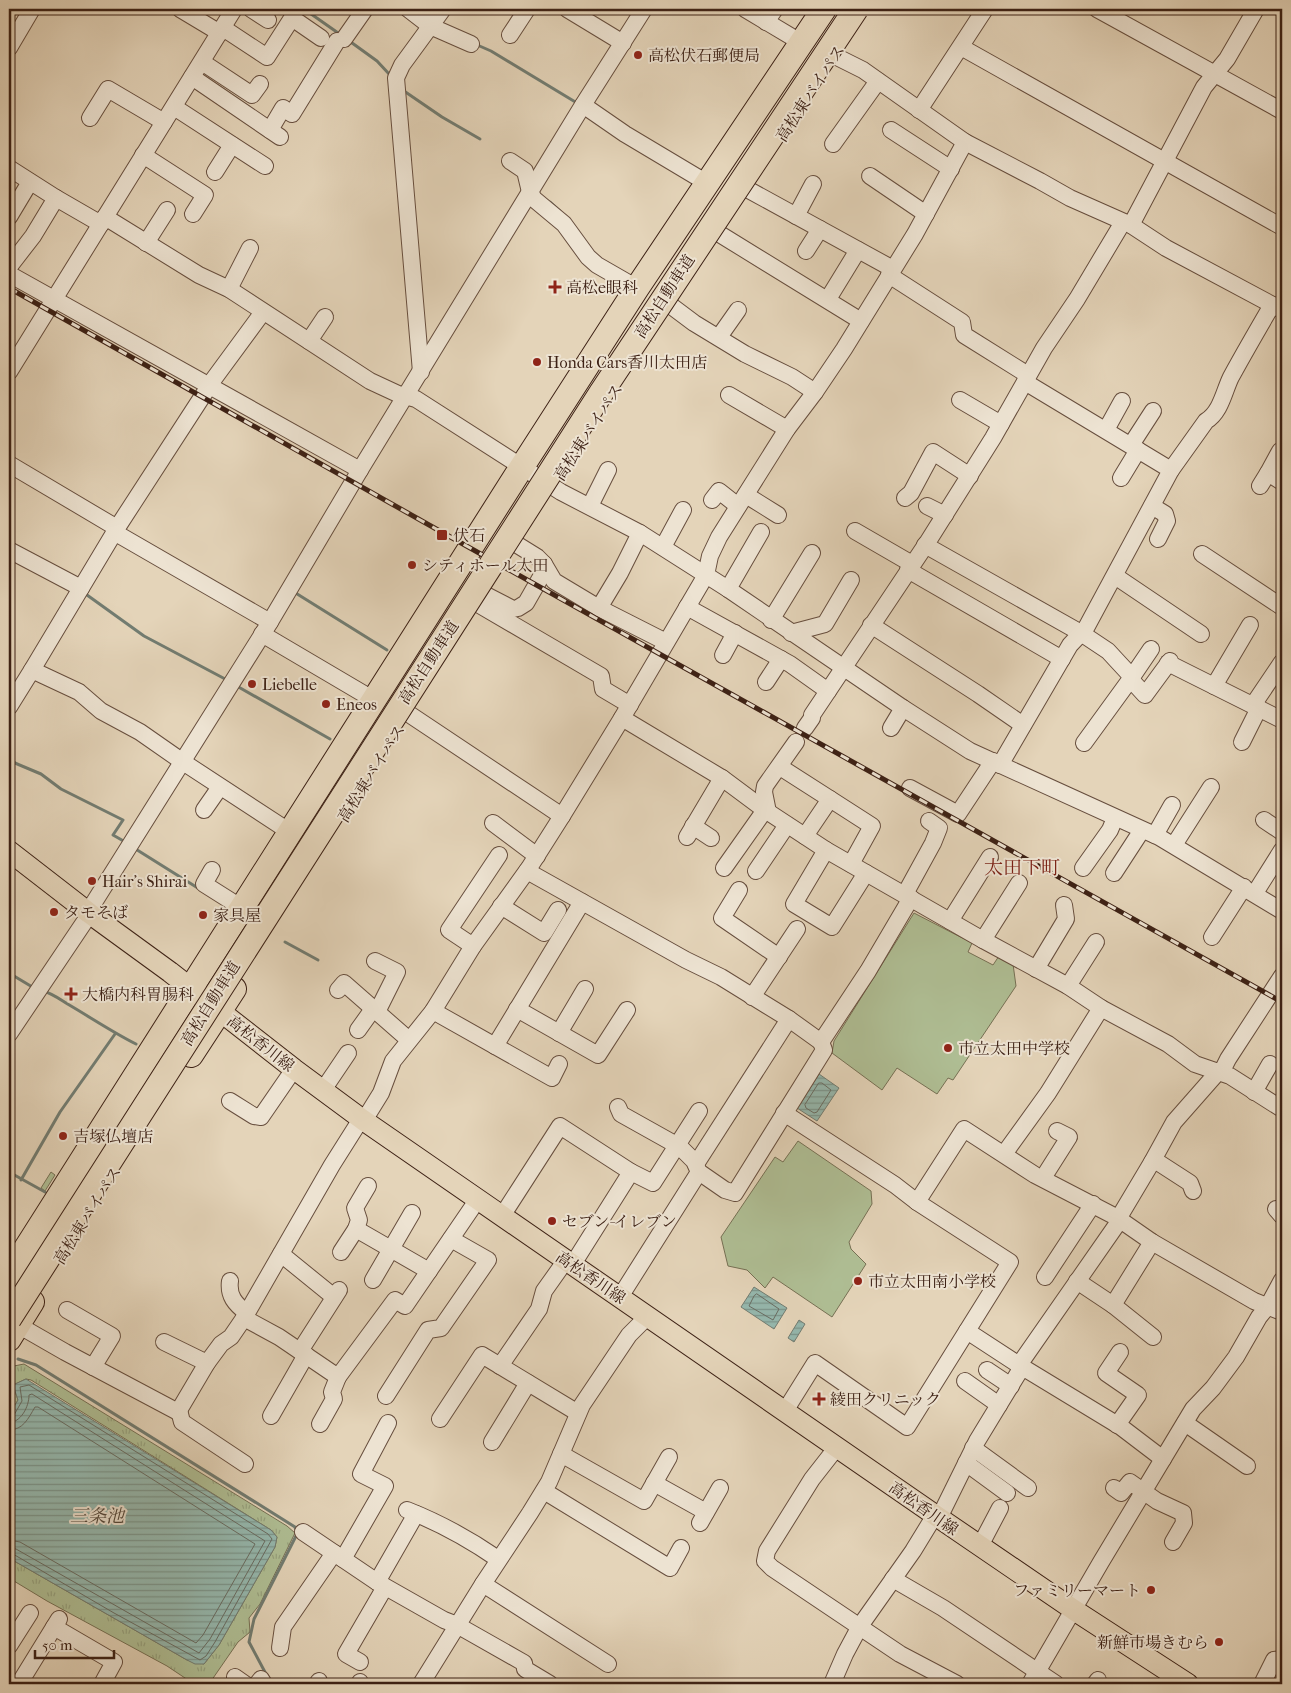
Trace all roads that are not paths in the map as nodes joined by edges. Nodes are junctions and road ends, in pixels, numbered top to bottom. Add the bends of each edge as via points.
1 (32, 9) edge
2 (180, 9) edge
3 (234, 9) edge
4 (251, 9) edge
5 (365, 9) edge
6 (408, 9) edge
7 (443, 9) edge
8 (527, 9) edge
9 (567, 9) edge
10 (644, 9) edge
11 (745, 9) edge
12 (824, 9) edge
13 (836, 9) edge
14 (856, 9) edge
15 (866, 9) edge
16 (985, 9) edge
17 (1097, 9) edge
18 (1256, 9) edge
19 (770, 16) edge
20 (268, 20) dead end
21 (430, 26) junction
22 (221, 30) junction
23 (510, 35) dead end
24 (334, 39) junction
25 (623, 43) junction
26 (802, 43) junction
27 (471, 44) dead end
28 (961, 47) junction
29 (9, 48) edge
30 (835, 56) junction
31 (202, 62) junction
32 (1215, 73) junction
33 (192, 78) junction
34 (878, 80) junction
35 (260, 84) dead end
36 (582, 105) junction
37 (174, 107) junction
38 (919, 110) junction
39 (1282, 110) edge
40 (90, 118) dead end
41 (164, 122) junction
42 (891, 130) dead end
43 (965, 142) junction
44 (833, 144) dead end
45 (232, 145) junction
46 (143, 155) junction
47 (510, 161) dead end
48 (1165, 161) junction
49 (265, 166) dead end
50 (9, 168) edge
51 (951, 169) junction
52 (870, 176) dead end
53 (30, 182) junction
54 (707, 183) junction
55 (813, 184) dead end
56 (747, 189) junction
57 (530, 192) junction
58 (205, 196) junction
59 (56, 198) junction
60 (167, 210) dead end
61 (193, 214) dead end
62 (926, 214) junction
63 (796, 216) junction
64 (9, 217) edge
65 (103, 221) junction
66 (1127, 223) junction
67 (1282, 227) edge
68 (820, 229) junction
69 (718, 233) junction
70 (146, 243) junction
71 (250, 248) dead end
72 (858, 250) junction
73 (806, 251) dead end
74 (9, 267) edge
75 (891, 272) junction
76 (9, 274) edge
77 (637, 288) junction
78 (229, 290) junction
79 (828, 299) junction
80 (55, 300) junction
81 (670, 305) junction
82 (1277, 308) edge
83 (738, 310) dead end
84 (263, 312) junction
85 (325, 317) dead end
86 (861, 321) junction
87 (719, 337) junction
88 (310, 341) junction
89 (9, 372) edge
90 (420, 372) junction
91 (1027, 379) junction
92 (210, 386) junction
93 (815, 392) junction
94 (730, 394) dead end
95 (406, 396) junction
96 (960, 400) dead end
97 (1122, 401) dead end
98 (1153, 411) dead end
99 (1001, 424) junction
100 (787, 429) junction
101 (1106, 430) junction
102 (1135, 448) junction
103 (1282, 452) edge
104 (9, 464) edge
105 (522, 466) junction
106 (360, 470) junction
107 (608, 470) dead end
108 (1171, 470) junction
109 (970, 476) junction
110 (1121, 478) dead end
111 (1282, 482) edge
112 (553, 486) junction
113 (905, 498) dead end
114 (712, 500) dead end
115 (742, 501) junction
116 (590, 506) junction
117 (926, 506) dead end
118 (1152, 506) junction
119 (684, 510) dead end
120 (778, 515) dead end
121 (945, 515) junction
122 (115, 530) junction
123 (855, 531) dead end
124 (640, 533) junction
125 (761, 538) dead end
126 (1158, 539) dead end
127 (516, 544) junction
128 (925, 546) junction
129 (663, 547) junction
130 (9, 550) edge
131 (812, 553) dead end
132 (1202, 554) dead end
133 (544, 564) junction
134 (910, 567) junction
135 (706, 575) junction
136 (1115, 576) junction
137 (851, 580) dead end
138 (81, 588) junction
139 (728, 589) junction
140 (481, 599) junction
141 (687, 607) junction
142 (1282, 607) edge
143 (599, 608) junction
144 (771, 620) junction
145 (871, 625) junction
146 (1250, 626) dead end
147 (266, 628) junction
148 (735, 633) junction
149 (791, 633) junction
150 (1081, 633) junction
151 (1201, 634) dead end
152 (666, 642) junction
153 (1151, 649) dead end
154 (723, 655) dead end
155 (781, 659) junction
156 (1062, 659) junction
157 (1282, 662) edge
158 (843, 668) junction
159 (32, 670) junction
160 (1132, 677) junction
161 (766, 682) dead end
162 (1214, 686) junction
163 (828, 691) junction
164 (374, 700) junction
165 (1256, 706) junction
166 (9, 707) edge
167 (903, 708) junction
168 (626, 712) junction
169 (409, 714) junction
170 (1282, 720) edge
171 (1023, 725) junction
172 (806, 728) dead end
173 (890, 728) dead end
174 (796, 742) dead end
175 (1242, 742) dead end
176 (1084, 743) dead end
177 (182, 762) junction
178 (996, 763) junction
179 (780, 767) junction
180 (722, 778) junction
181 (220, 787) junction
182 (1211, 787) dead end
183 (910, 788) dead end
184 (830, 799) junction
185 (1172, 805) dead end
186 (204, 810) dead end
187 (767, 811) junction
188 (562, 816) junction
189 (1115, 818) junction
190 (1264, 820) dead end
191 (929, 821) dead end
192 (493, 823) dead end
193 (787, 825) junction
194 (290, 832) junction
195 (1282, 832) edge
196 (1149, 833) junction
197 (805, 836) junction
198 (711, 838) dead end
199 (1174, 845) junction
200 (826, 850) junction
201 (1282, 850) edge
202 (9, 851) edge
203 (498, 855) dead end
204 (537, 856) junction
205 (990, 857) dead end
206 (851, 864) junction
207 (724, 868) dead end
208 (1083, 868) dead end
209 (212, 870) dead end
210 (527, 870) junction
211 (756, 871) dead end
212 (866, 873) junction
213 (1114, 873) dead end
214 (1019, 883) dead end
215 (739, 890) dead end
216 (1249, 890) junction
217 (908, 896) junction
218 (582, 902) junction
219 (1064, 905) dead end
220 (501, 906) junction
221 (242, 908) junction
222 (558, 910) dead end
223 (1282, 911) edge
224 (89, 913) junction
225 (950, 921) junction
226 (797, 930) dead end
227 (1212, 937) dead end
228 (983, 940) junction
229 (1096, 942) dead end
230 (473, 946) junction
231 (779, 957) junction
232 (375, 961) dead end
233 (1036, 969) junction
234 (1282, 976) edge
235 (1068, 986) junction
236 (190, 988) junction
237 (585, 989) dead end
238 (338, 990) dead end
239 (752, 997) junction
240 (1101, 1008) junction
241 (374, 1009) junction
242 (517, 1009) junction
243 (627, 1010) dead end
244 (220, 1011) junction
245 (433, 1011) junction
246 (789, 1019) junction
247 (358, 1030) dead end
248 (559, 1033) junction
249 (9, 1034) edge
250 (409, 1040) junction
251 (821, 1042) junction
252 (495, 1046) junction
253 (348, 1053) dead end
254 (559, 1064) dead end
255 (1270, 1064) dead end
256 (294, 1069) junction
257 (1219, 1073) junction
258 (323, 1090) junction
259 (1254, 1092) junction
260 (230, 1101) dead end
261 (618, 1107) dead end
262 (1282, 1109) edge
263 (699, 1111) dead end
264 (784, 1113) junction
265 (363, 1120) junction
266 (1057, 1131) dead end
267 (677, 1145) junction
268 (1004, 1154) junction
269 (1152, 1162) junction
270 (698, 1168) junction
271 (631, 1172) junction
272 (1043, 1178) junction
273 (368, 1186) dead end
274 (1193, 1191) dead end
275 (478, 1199) junction
276 (917, 1202) junction
277 (1093, 1204) junction
278 (412, 1213) dead end
279 (502, 1216) junction
280 (1120, 1220) junction
281 (356, 1228) junction
282 (452, 1238) junction
283 (1152, 1242) junction
284 (392, 1249) junction
285 (342, 1252) dead end
286 (281, 1254) junction
287 (569, 1262) junction
288 (429, 1271) junction
289 (9, 1275) edge
290 (1045, 1277) dead end
291 (373, 1280) dead end
292 (1282, 1280) edge
293 (230, 1281) dead end
294 (1077, 1281) junction
295 (9, 1293) edge
296 (620, 1297) junction
297 (1112, 1305) junction
298 (1275, 1309) edge
299 (67, 1310) dead end
300 (245, 1316) junction
301 (648, 1316) junction
302 (12, 1328) edge
303 (967, 1331) junction
304 (1153, 1337) dead end
305 (164, 1342) dead end
306 (1120, 1352) dead end
307 (303, 1353) junction
308 (207, 1363) junction
309 (1019, 1365) junction
310 (500, 1366) junction
311 (93, 1367) junction
312 (986, 1370) dead end
313 (338, 1377) junction
314 (965, 1381) dead end
315 (528, 1383) junction
316 (1011, 1386) junction
317 (386, 1396) dead end
318 (999, 1405) junction
319 (179, 1410) junction
320 (784, 1411) junction
321 (578, 1413) junction
322 (271, 1416) dead end
323 (440, 1419) dead end
324 (388, 1423) dead end
325 (1185, 1423) junction
326 (320, 1424) dead end
327 (1117, 1425) junction
328 (492, 1442) dead end
329 (837, 1447) junction
330 (561, 1454) junction
331 (969, 1456) junction
332 (668, 1457) dead end
333 (1163, 1459) junction
334 (245, 1464) dead end
335 (1247, 1466) dead end
336 (654, 1483) junction
337 (720, 1488) dead end
338 (1028, 1488) dead end
339 (1114, 1488) dead end
340 (544, 1491) junction
341 (1144, 1491) junction
342 (1007, 1493) dead end
343 (1000, 1508) dead end
344 (937, 1516) junction
345 (303, 1532) dead end
346 (1173, 1542) dead end
347 (980, 1546) junction
348 (681, 1548) dead end
349 (338, 1556) junction
350 (498, 1559) junction
351 (893, 1579) junction
352 (381, 1584) junction
353 (483, 1584) junction
354 (1074, 1610) junction
355 (30, 1613) dead end
356 (457, 1625) junction
357 (860, 1626) junction
358 (9, 1646) edge
359 (280, 1648) dead end
360 (1282, 1659) edge
361 (360, 1662) dead end
362 (608, 1664) dead end
363 (1034, 1678) edge
364 (19, 1684) edge
365 (102, 1684) edge
366 (257, 1684) edge
367 (264, 1684) edge
368 (421, 1684) edge
369 (550, 1684) edge
370 (832, 1684) edge
371 (957, 1684) edge
372 (1056, 1684) edge
373 (1188, 1684) edge
374 (1262, 1684) edge

1 - 29 street
2 - 22 street
3 - 22 street
4 - 20 street
5 - 24 street
6 - 21 street
7 - 21 street
8 - 23 street
9 - 25 street
10 - 25 street
11 - 19 street
12 - 26 highway
13 - 295 highway, 高松自動車道 via 341,767
14 - 302 highway, 高松自動車道, bridge via 595,402
15 - 30 highway, 高松東バイパス
16 - 28 street
17 - 32 street
18 - 32 street via 1227,59
19 - 26 street
21 - 27 street
21 - 90 street via 396,78
22 - 24 street via 267,57 292,18
22 - 31 street
24 - 33 street via 292,114 283,108 275,133
25 - 36 street
26 - 54 highway
28 - 38 street
28 - 48 street
30 - 34 street
30 - 56 highway, 高松東バイパス
31 - 33 street
31 - 35 street via 252,95
32 - 39 street
32 - 48 street via 1204,86
33 - 37 street
34 - 38 street
34 - 44 street
36 - 54 street
36 - 57 street
37 - 41 street
37 - 45 street
38 - 43 street
40 - 41 street via 108,89
41 - 46 street
42 - 51 street
43 - 51 street
43 - 66 street via 1070,198
45 - 49 street
45 - 58 street
46 - 58 street
46 - 65 street
47 - 57 street via 526,170
48 - 66 street
48 - 67 street
50 - 53 street
51 - 62 street
52 - 62 street
53 - 59 street
53 - 64 street
54 - 77 highway
55 - 63 street
56 - 63 street
56 - 69 highway, 高松東バイパス
57 - 77 street via 564,224 588,257
57 - 90 street
58 - 61 street
59 - 65 street
59 - 74 street
60 - 70 street
62 - 75 street
63 - 68 street
65 - 70 street
65 - 80 street
66 - 82 street via 1166,248
66 - 91 street
68 - 72 street
68 - 73 street
69 - 79 street
69 - 81 highway, 高松東バイパス
70 - 78 street
71 - 78 street
72 - 75 street
72 - 79 street
75 - 86 street
75 - 91 street via 962,322 964,335
76 - 80 street
77 - 105 highway
78 - 84 street
79 - 86 street
80 - 89 street
80 - 92 street
81 - 87 street
81 - 112 highway, 高松東バイパス
82 - 108 street via 1248,347 1211,418
83 - 87 street
84 - 88 street
84 - 92 street
85 - 88 street
86 - 93 street
87 - 93 street
88 - 95 street via 370,381
90 - 95 street
91 - 99 street
91 - 101 street
92 - 106 street
92 - 122 street
93 - 100 street
94 - 100 street
95 - 105 street via 416,399
95 - 106 street
96 - 99 street
97 - 101 street
98 - 102 street
99 - 109 street
100 - 115 street
101 - 102 street
102 - 108 street
102 - 110 street
103 - 111 street via 1264,480
104 - 122 street
105 - 112 street
105 - 164 highway
106 - 147 street
107 - 116 street
108 - 118 street
109 - 113 street via 933,452 911,493
109 - 121 street
112 - 116 street
112 - 127 highway, 高松東バイパス
114 - 115 street via 719,491
115 - 120 street
115 - 135 street via 719,537
116 - 124 street
117 - 121 street
118 - 126 street via 1165,514 1167,521
118 - 136 street
119 - 129 street
121 - 128 street
122 - 138 street
122 - 147 street
123 - 134 street
124 - 129 street
124 - 143 street
125 - 139 street
127 - 133 street
127 - 140 highway, 高松東バイパス
128 - 134 street
128 - 150 street
129 - 135 street
130 - 138 street
131 - 144 street
132 - 142 street
133 - 140 street via 542,575 522,606 512,609
133 - 143 street via 554,581
134 - 145 street
134 - 156 street
135 - 139 street
135 - 141 street
136 - 150 street
136 - 151 street
137 - 149 street via 825,624
138 - 159 street
139 - 144 street
140 - 168 street via 600,676 603,689
140 - 169 highway, 高松東バイパス
141 - 148 street
141 - 152 street
143 - 152 street
144 - 149 street
145 - 158 street
145 - 171 street
146 - 162 street
147 - 164 street
147 - 177 street
148 - 154 street
148 - 155 street
149 - 158 street
150 - 156 street
150 - 160 street via 1108,651
152 - 168 street
153 - 160 street
155 - 161 street
155 - 163 street
156 - 171 street
157 - 165 street
158 - 163 street
158 - 167 street
159 - 166 street
159 - 177 street via 79,692 101,711 140,732
160 - 162 street via 1145,695 1169,662
160 - 176 street
162 - 165 street
163 - 172 street
164 - 194 highway
165 - 170 street
165 - 175 street
167 - 173 street
167 - 178 street via 970,751
168 - 180 street
168 - 188 street
169 - 188 street
169 - 244 highway, 高松東バイパス
171 - 178 street
174 - 179 street
177 - 181 street
177 - 224 street
178 - 183 street via 958,814
178 - 189 street
179 - 184 street
179 - 187 street via 765,786
180 - 187 street
180 - 198 street via 690,832
181 - 186 street
181 - 194 street
182 - 199 street
184 - 197 street
184 - 206 street via 872,826
185 - 196 street
187 - 193 street
187 - 207 street
188 - 204 street
189 - 196 street
189 - 208 street
190 - 195 street
191 - 217 street via 939,828
192 - 204 street
193 - 197 street
193 - 211 street
194 - 221 highway
196 - 199 street
196 - 213 street
197 - 200 street
199 - 216 street
200 - 206 street
200 - 212 street via 794,904 832,927
201 - 216 street
202 - 224 main road, 高松香川線
203 - 230 street via 449,930
204 - 210 street
205 - 225 street
206 - 212 street
209 - 221 street via 204,884
210 - 218 street
210 - 220 street
212 - 217 street
214 - 228 street
215 - 231 street via 722,918
216 - 223 street
216 - 227 street
217 - 225 street
217 - 251 street via 868,971
218 - 239 street
218 - 242 street
219 - 233 street via 1066,919
220 - 222 street via 544,933
220 - 230 street
221 - 236 highway
224 - 236 main road, 高松香川線
224 - 249 street
225 - 228 street
226 - 231 street
228 - 233 street
229 - 235 street
230 - 245 street
231 - 239 street
232 - 241 street via 396,972 380,1006
233 - 235 street
234 - 257 street
235 - 240 street
236 - 244 main road, 高松香川線
236 - 289 highway
237 - 248 street
238 - 241 street via 344,983
239 - 246 street
240 - 257 street via 1168,1044 1195,1064
240 - 268 street via 1048,1093
241 - 247 street
241 - 250 street
242 - 248 street
242 - 252 street
243 - 248 street via 598,1055
244 - 256 main road, 高松香川線
244 - 302 highway, 高松東バイパス
245 - 250 street
245 - 252 street
246 - 251 street
246 - 270 street
250 - 265 street via 393,1062 381,1093
251 - 264 street via 824,1050
252 - 254 street via 552,1078
253 - 258 street
255 - 259 street
256 - 258 main road, 高松香川線
256 - 260 street via 261,1117
257 - 259 street via 1230,1076
257 - 269 street via 1174,1122
258 - 265 main road, 高松香川線
259 - 262 street
261 - 267 street via 621,1114
263 - 267 street
264 - 270 street via 735,1193 725,1190
264 - 276 street
265 - 275 main road, 高松香川線
265 - 286 street via 332,1165
266 - 272 street via 1069,1137
267 - 270 street
267 - 271 street via 652,1183
268 - 272 street
268 - 276 street via 964,1128
269 - 274 street via 1156,1161 1190,1183
269 - 280 street
270 - 296 street
271 - 279 street via 560,1126
271 - 287 street
272 - 277 street
273 - 281 street via 355,1208 359,1220
275 - 279 main road, 高松香川線
275 - 282 street
276 - 303 street via 1010,1262
277 - 280 street
277 - 290 street
278 - 284 street
279 - 287 main road, 高松香川線
280 - 283 street
280 - 294 street
281 - 284 street
281 - 285 street
282 - 288 street
282 - 317 street via 488,1260 441,1328 428,1330
283 - 297 street
283 - 298 street via 1254,1301
284 - 288 street
284 - 291 street
286 - 300 street
286 - 307 street via 337,1294
287 - 296 main road, 高松香川線
287 - 310 street via 544,1291 539,1309
288 - 313 street via 405,1306 395,1300
292 - 298 street
293 - 300 street via 229,1290
294 - 297 street
294 - 309 street
296 - 301 main road, 高松香川線
297 - 304 street
298 - 325 street via 1259,1317 1236,1357
299 - 311 street via 112,1336
300 - 307 street
300 - 308 street
301 - 320 main road, 高松香川線
301 - 321 street via 629,1335
302 - 311 street
303 - 309 street
303 - 320 street via 907,1427 815,1363
305 - 308 street
306 - 327 street via 1106,1373 1138,1395
307 - 313 street
307 - 322 street
308 - 319 street
309 - 316 street
309 - 327 street
310 - 315 street
310 - 323 street via 482,1355
311 - 319 street
312 - 316 street
313 - 326 street via 332,1392 334,1399
314 - 318 street
315 - 321 street
315 - 328 street
316 - 318 street
318 - 331 street
319 - 334 street via 182,1422
320 - 329 main road, 高松香川線
321 - 330 street
324 - 349 street via 361,1474 385,1486
325 - 333 street
325 - 335 street
327 - 333 street
329 - 344 main road, 高松香川線
329 - 357 street via 767,1551 765,1561
330 - 336 street via 644,1501
330 - 340 street
331 - 338 street
331 - 342 street
331 - 344 street
332 - 336 street
333 - 341 street
336 - 337 street via 703,1518
339 - 341 street via 1121,1492 1130,1482
340 - 348 street via 670,1568
340 - 350 street
341 - 346 street via 1183,1513 1184,1523
341 - 354 street
343 - 347 street
344 - 347 main road, 高松香川線
344 - 351 street
345 - 349 street
347 - 354 main road, 高松香川線
349 - 352 street
349 - 359 street via 283,1627
350 - 352 street via 437,1522 411,1512
350 - 353 street
351 - 357 street
351 - 363 street via 943,1608
352 - 356 street
352 - 361 street via 346,1654
353 - 356 street
353 - 362 street
354 - 363 street
354 - 373 main road, 高松香川線
355 - 358 street
356 - 368 street
356 - 369 street via 524,1664
357 - 370 street
357 - 371 street via 900,1654
360 - 374 street via 1274,1660
363 - 372 street
364 - 365 street via 56,1623 114,1662
366 - 367 street via 261,1679

